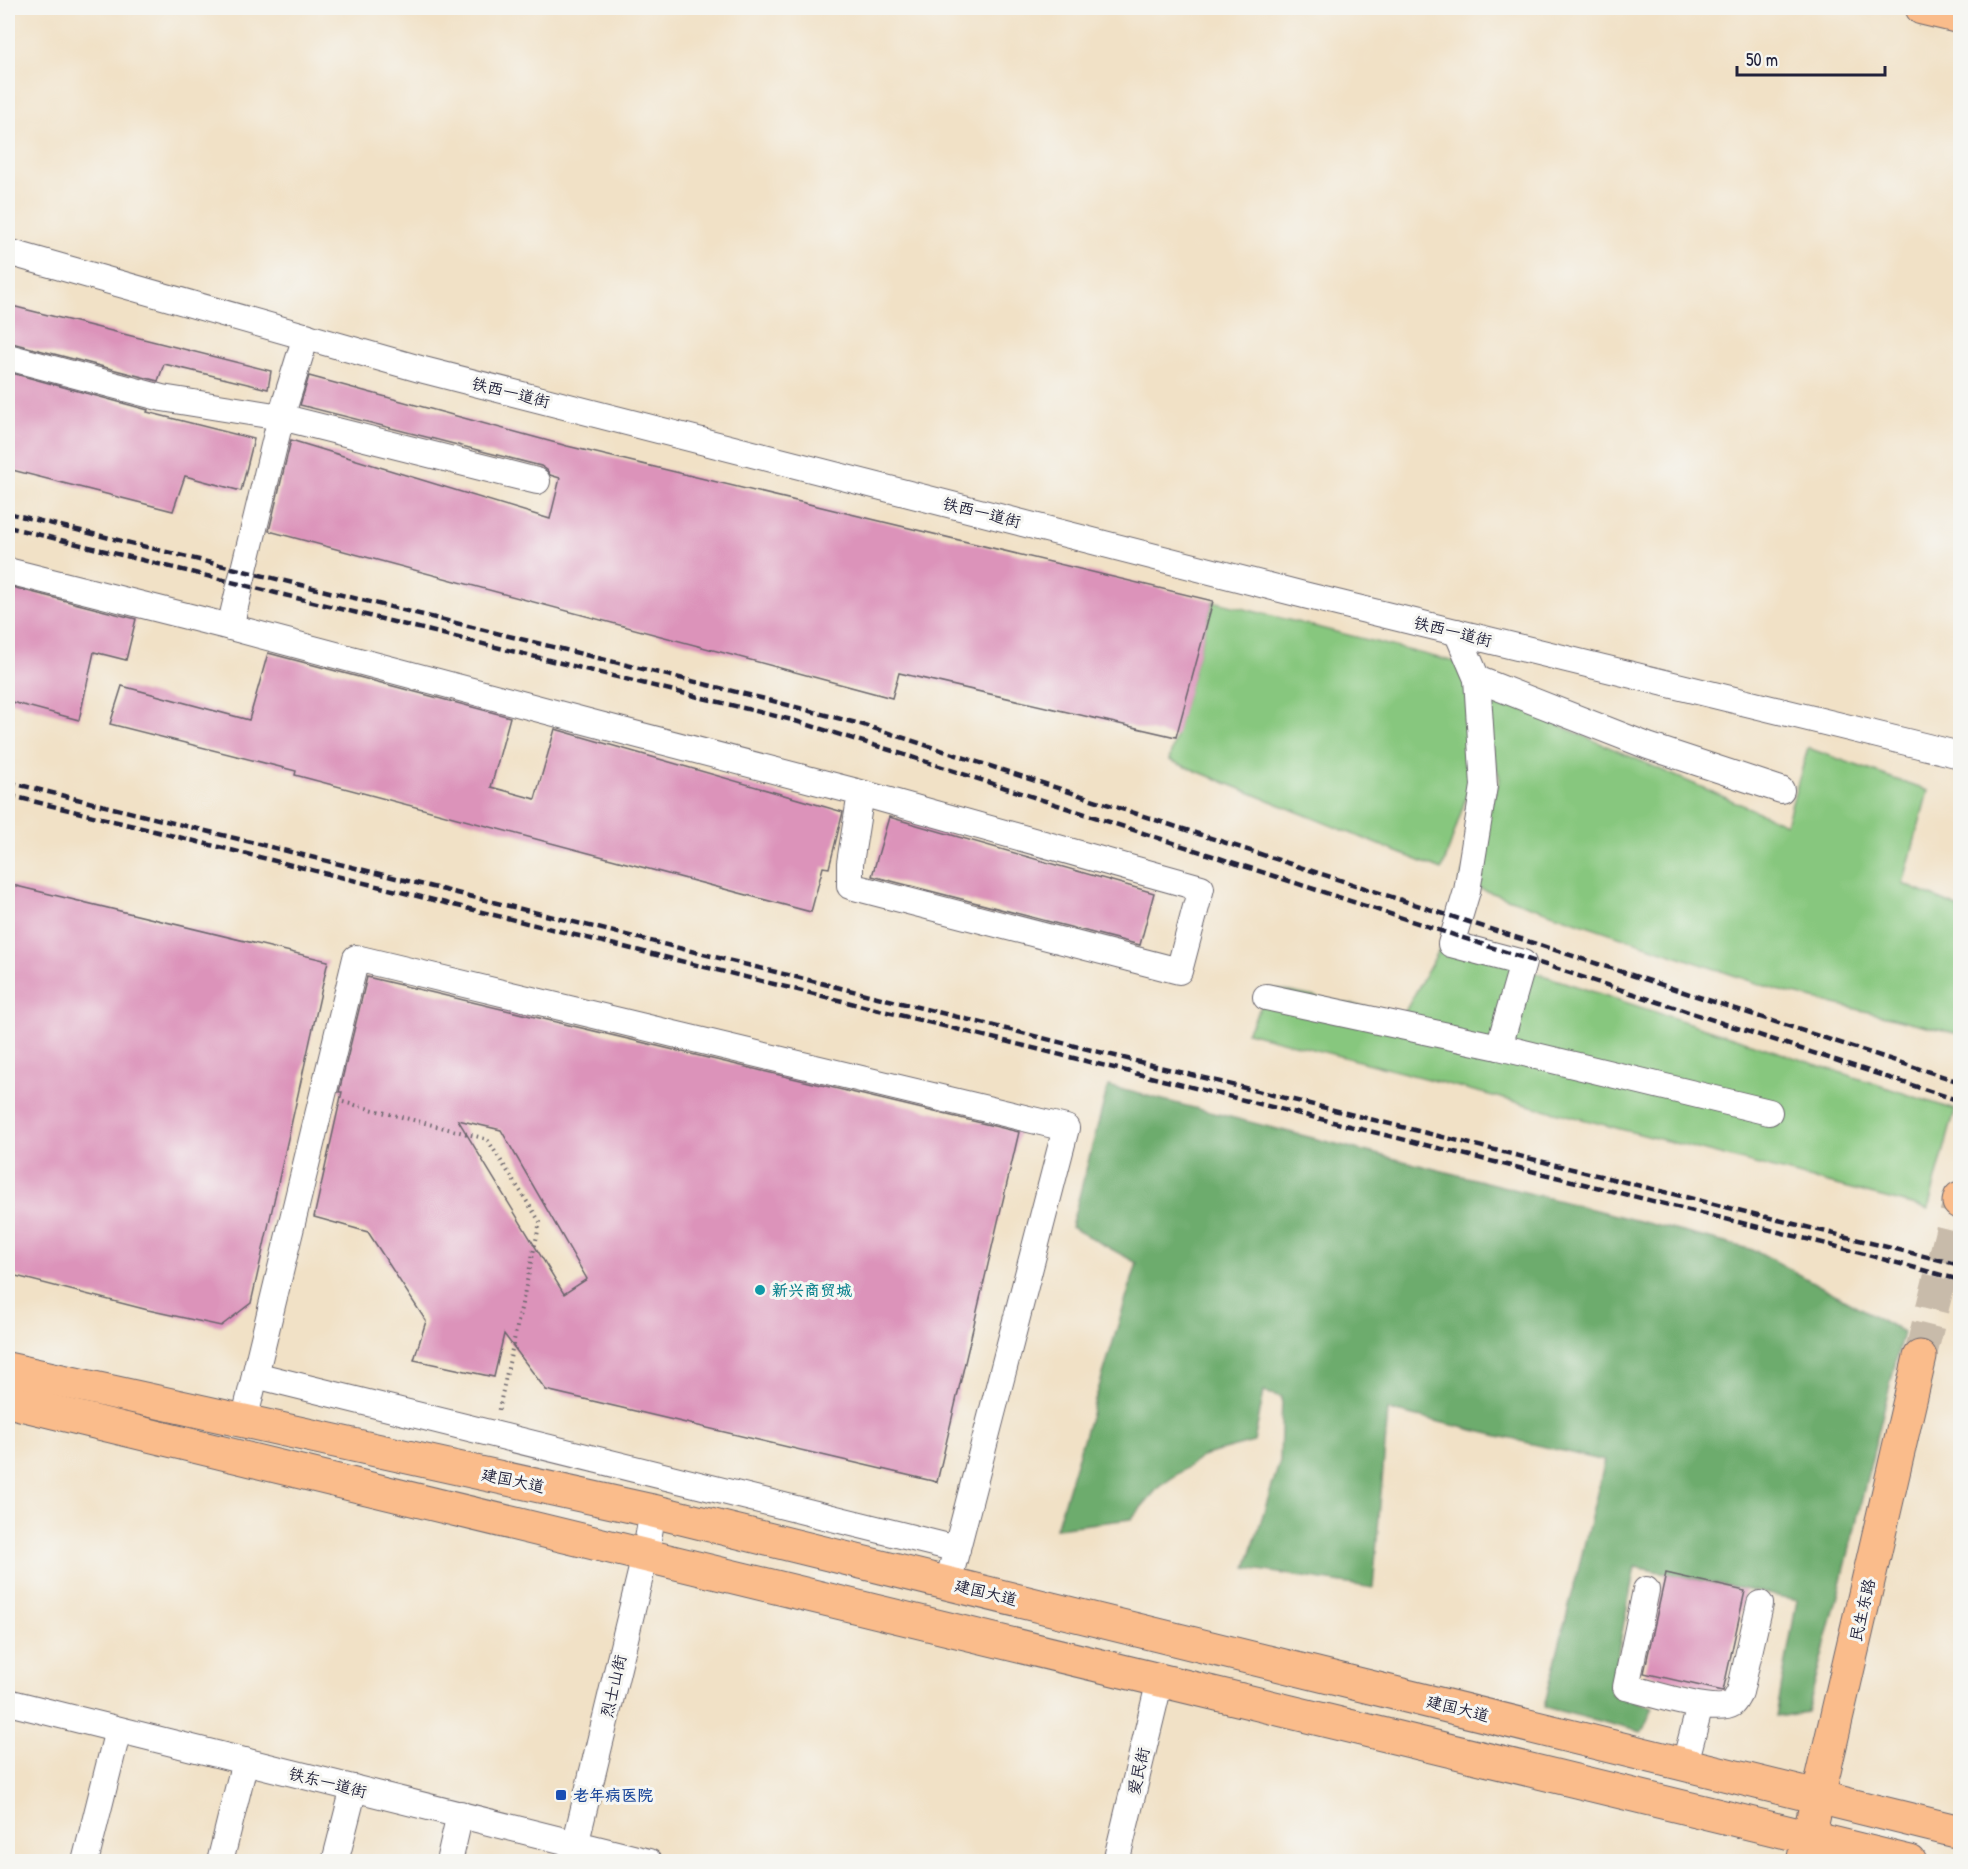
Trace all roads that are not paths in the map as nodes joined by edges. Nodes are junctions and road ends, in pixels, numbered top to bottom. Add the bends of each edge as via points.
1 (1922, 8) edge
2 (1960, 17) edge
3 (8, 252) edge
4 (306, 336) junction
5 (8, 357) edge
6 (282, 417) junction
7 (537, 481) dead end
8 (8, 571) edge
9 (230, 627) junction
10 (1457, 632) junction
11 (1477, 680) junction
12 (1960, 755) edge
13 (1781, 790) dead end
14 (861, 793) junction
15 (1266, 997) dead end
16 (1499, 1047) junction
17 (1769, 1112) dead end
18 (1920, 1358) tunnel mouth
19 (8, 1369) edge
20 (255, 1375) junction
21 (8, 1401) edge
22 (244, 1421) junction
23 (653, 1511) junction
24 (957, 1549) junction
25 (645, 1556) junction
26 (948, 1583) junction
27 (1646, 1590) dead end
28 (1760, 1604) dead end
29 (1160, 1680) junction
30 (8, 1702) edge
31 (1700, 1706) junction
32 (118, 1730) junction
33 (245, 1761) junction
34 (1685, 1763) junction
35 (354, 1788) junction
36 (1819, 1797) junction
37 (460, 1814) junction
38 (1960, 1832) edge
39 (574, 1852) edge
40 (1812, 1853) edge
41 (85, 1862) edge
42 (220, 1862) edge
43 (335, 1862) edge
44 (449, 1862) edge
45 (649, 1862) edge
46 (1116, 1862) edge
47 (1910, 1862) edge

1 - 2 main road
3 - 4 street, 铁西一道街
4 - 6 street
4 - 10 street, 铁西一道街 via 432,372
5 - 6 street via 162,398
6 - 7 street
6 - 9 street
8 - 9 street
9 - 14 street
10 - 11 street
10 - 12 street, 铁西一道街
11 - 13 street via 1648,746
11 - 16 street via 1484,786 1467,891 1450,944 1523,963
14 - 14 street via 850,886 1179,971 1201,888
15 - 16 street
16 - 17 street
18 - 36 main road, 民生东路
19 - 22 main road, 建国大道
20 - 22 street
20 - 24 street
20 - 24 street via 356,958 1066,1128
21 - 25 main road
22 - 23 main road, 建国大道
23 - 25 street, 烈士山街
23 - 26 main road, 建国大道
24 - 26 street
25 - 29 main road
25 - 39 street, 烈士山街
26 - 34 main road, 建国大道
27 - 31 street via 1626,1687
28 - 31 street via 1740,1692 1732,1704
29 - 40 main road
29 - 46 street, 爱民街
30 - 32 street, 铁东一道街
31 - 34 street
32 - 33 street, 铁东一道街
32 - 41 street
33 - 35 street, 铁东一道街
33 - 42 street
34 - 36 main road, 建国大道
35 - 37 street, 铁东一道街
35 - 43 street
36 - 38 main road, 建国大道
36 - 40 main road, 民生东路
37 - 39 street, 铁东一道街
37 - 44 street
39 - 45 street, 铁东一道街
40 - 47 main road

